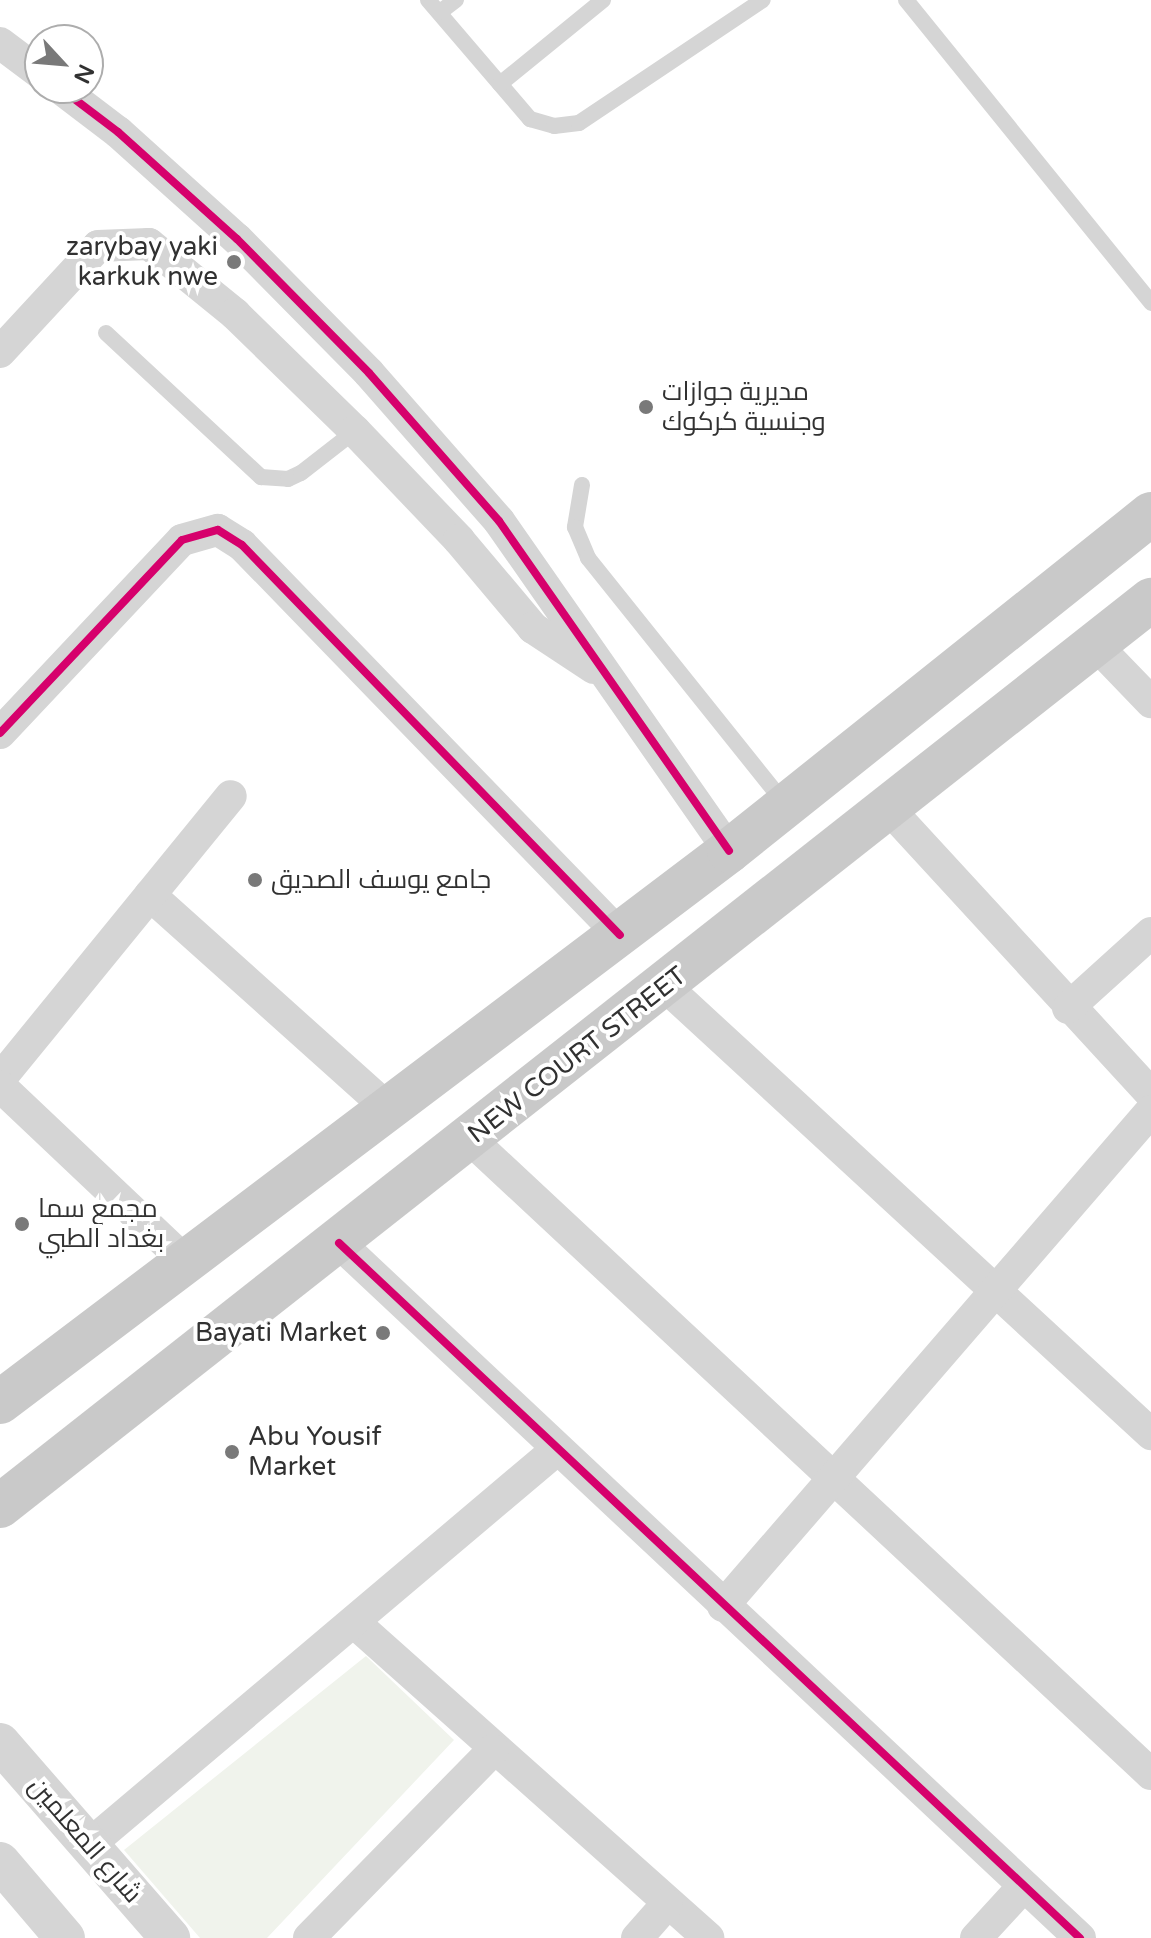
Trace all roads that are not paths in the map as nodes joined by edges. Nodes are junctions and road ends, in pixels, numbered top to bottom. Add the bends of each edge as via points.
1 (456, 0) edge
2 (603, 0) edge
3 (763, 0) edge
4 (906, 0) edge
5 (434, 6) edge
6 (0, 43) edge
7 (24, 61) edge
8 (500, 84) junction
9 (81, 104) edge
10 (1151, 303) edge
11 (106, 333) dead end
12 (0, 352) edge
13 (355, 431) junction
14 (582, 485) dead end
15 (1151, 514) edge
16 (1151, 600) edge
17 (1095, 644) junction
18 (611, 679) junction
19 (1151, 702) edge
20 (0, 733) edge
21 (231, 796) dead end
22 (785, 805) junction
23 (890, 810) junction
24 (729, 851) junction
25 (150, 895) junction
26 (1151, 933) edge
27 (620, 935) junction
28 (666, 987) junction
29 (1068, 1008) junction
30 (0, 1079) edge
31 (0, 1086) edge
32 (1151, 1094) edge
33 (386, 1107) junction
34 (1151, 1111) edge
35 (470, 1139) junction
36 (339, 1243) junction
37 (184, 1260) junction
38 (996, 1290) junction
39 (0, 1402) edge
40 (1151, 1434) edge
41 (555, 1451) junction
42 (831, 1480) junction
43 (0, 1506) edge
44 (723, 1606) junction
45 (356, 1624) junction
46 (0, 1743) edge
47 (493, 1750) junction
48 (1151, 1774) edge
49 (90, 1844) junction
50 (0, 1862) edge
51 (1022, 1888) junction
52 (667, 1904) junction
53 (65, 1938) edge
54 (170, 1938) edge
55 (309, 1938) edge
56 (637, 1938) edge
57 (708, 1938) edge
58 (976, 1938) edge
59 (1080, 1938) edge

1 - 5 lane
2 - 8 lane
3 - 8 lane via 579,123 554,126 530,119
4 - 10 lane
5 - 8 lane
6 - 7 street
9 - 18 street via 237,239 369,373 499,521
11 - 13 lane via 261,477 288,479 301,473
12 - 13 street via 98,246 149,244 235,314
13 - 18 street via 459,540 533,628
14 - 22 lane via 575,527 588,558
15 - 22 main road
16 - 17 main road, NEW COURT STREET
17 - 19 street
17 - 23 main road, NEW COURT STREET
18 - 24 street
20 - 27 street via 182,540 218,530 242,545
21 - 25 street
22 - 24 main road
23 - 28 main road, NEW COURT STREET
23 - 29 street
24 - 27 main road
25 - 30 street
25 - 33 street
26 - 29 street
27 - 33 main road
28 - 35 main road, NEW COURT STREET
28 - 38 street
29 - 32 street
31 - 37 street
33 - 37 main road
34 - 38 street
35 - 36 main road, NEW COURT STREET
35 - 42 street
36 - 41 street
36 - 43 main road, NEW COURT STREET
37 - 39 main road
38 - 40 street
38 - 42 street
41 - 44 street
41 - 45 street
42 - 44 street
42 - 48 street
44 - 51 street
45 - 47 street
45 - 49 street
46 - 49 street, شارع المعلمين
47 - 52 street
47 - 55 street
49 - 54 street, شارع المعلمين
50 - 53 street
51 - 58 street
51 - 59 street
52 - 56 street
52 - 57 street

